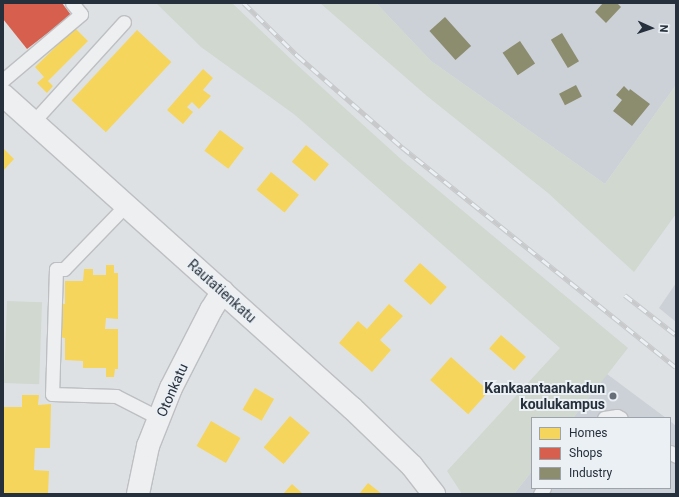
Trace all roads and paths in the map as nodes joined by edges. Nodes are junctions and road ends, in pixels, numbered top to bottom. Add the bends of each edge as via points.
1 (72, 3) edge
2 (124, 22) dead end
3 (3, 80) edge
4 (3, 95) edge
5 (34, 122) junction
6 (126, 205) junction
7 (223, 292) junction
8 (159, 418) junction
9 (138, 494) edge
10 (434, 494) edge

1 - 3 lane via 81,14
2 - 5 lane
4 - 5 street, Rautatienkatu
5 - 6 street, Rautatienkatu
6 - 7 street, Rautatienkatu
6 - 8 lane via 64,269 56,269 52,394 116,396
7 - 8 street, Otonkatu via 171,388
7 - 10 street, Rautatienkatu via 352,408 412,466
8 - 9 street, Otonkatu via 148,446

